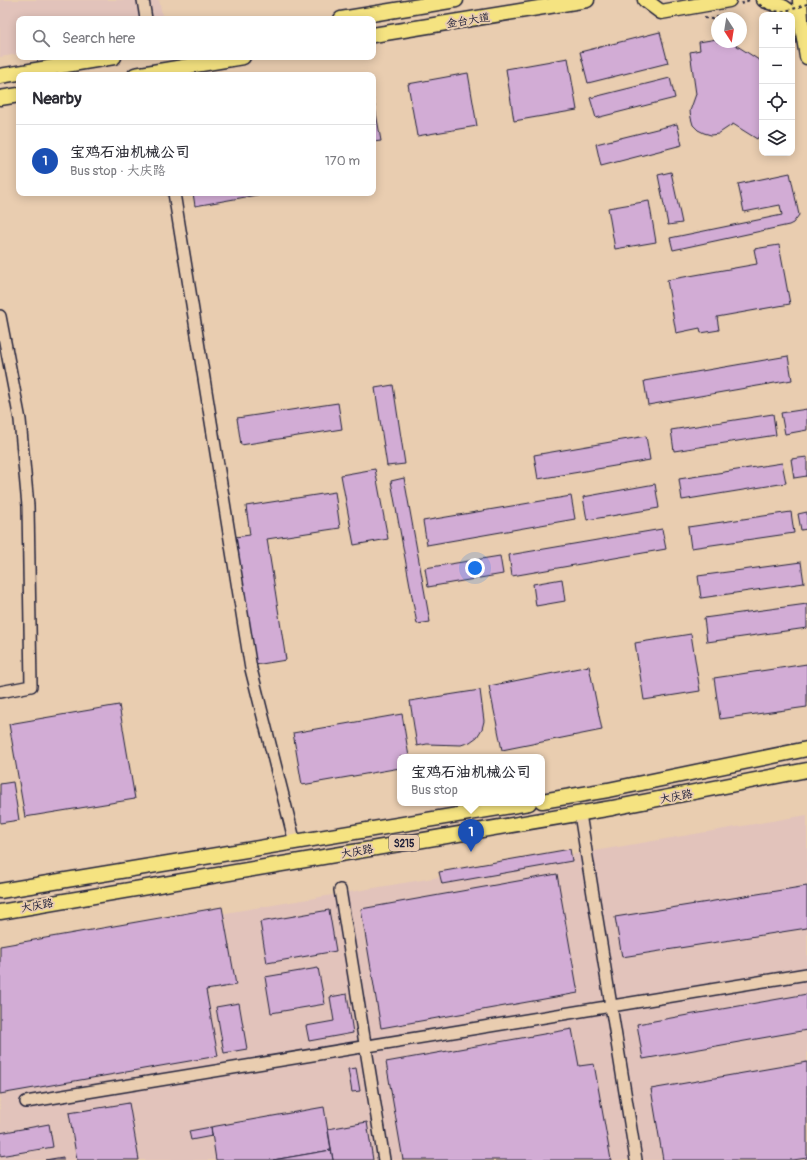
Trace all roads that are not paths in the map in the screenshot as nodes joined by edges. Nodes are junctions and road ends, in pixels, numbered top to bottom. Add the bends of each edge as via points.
1 (143, 0) edge
2 (456, 0) edge
3 (587, 0) edge
4 (645, 0) edge
5 (729, 0) edge
6 (764, 0) edge
7 (800, 0) edge
8 (146, 16) edge
9 (360, 16) edge
10 (800, 20) junction
11 (376, 35) edge
12 (807, 57) edge
13 (96, 60) edge
14 (226, 60) edge
15 (24, 72) edge
16 (160, 72) edge
17 (16, 73) edge
18 (0, 76) edge
19 (16, 95) edge
20 (0, 98) edge
21 (174, 196) edge
22 (0, 316) edge
23 (0, 692) edge
24 (807, 749) edge
25 (807, 770) edge
26 (545, 800) edge
27 (511, 806) edge
28 (580, 814) junction
29 (295, 843) junction
30 (340, 890) dead end
31 (0, 891) edge
32 (0, 912) edge
33 (807, 974) edge
34 (611, 1006) junction
35 (366, 1046) junction
36 (26, 1102) dead end
37 (384, 1160) edge
38 (636, 1160) edge

1 - 8 street
2 - 9 main road, 金台大道
3 - 11 main road, 金台大道
4 - 5 main road via 661,12
6 - 10 main road via 783,7
7 - 10 main road
10 - 12 main road
13 - 15 main road
14 - 16 main road
17 - 18 main road
19 - 20 main road
21 - 29 street via 251,669
22 - 23 street via 20,420 28,506 31,686
24 - 26 main road, 大庆路
25 - 28 main road, 大庆路 / S215
27 - 29 main road, 大庆路 / S215
28 - 32 main road, 大庆路 / S215
28 - 34 street
29 - 31 main road, 大庆路 / S215
30 - 35 street
33 - 34 street
34 - 35 street
34 - 38 street
35 - 36 street
35 - 37 street

